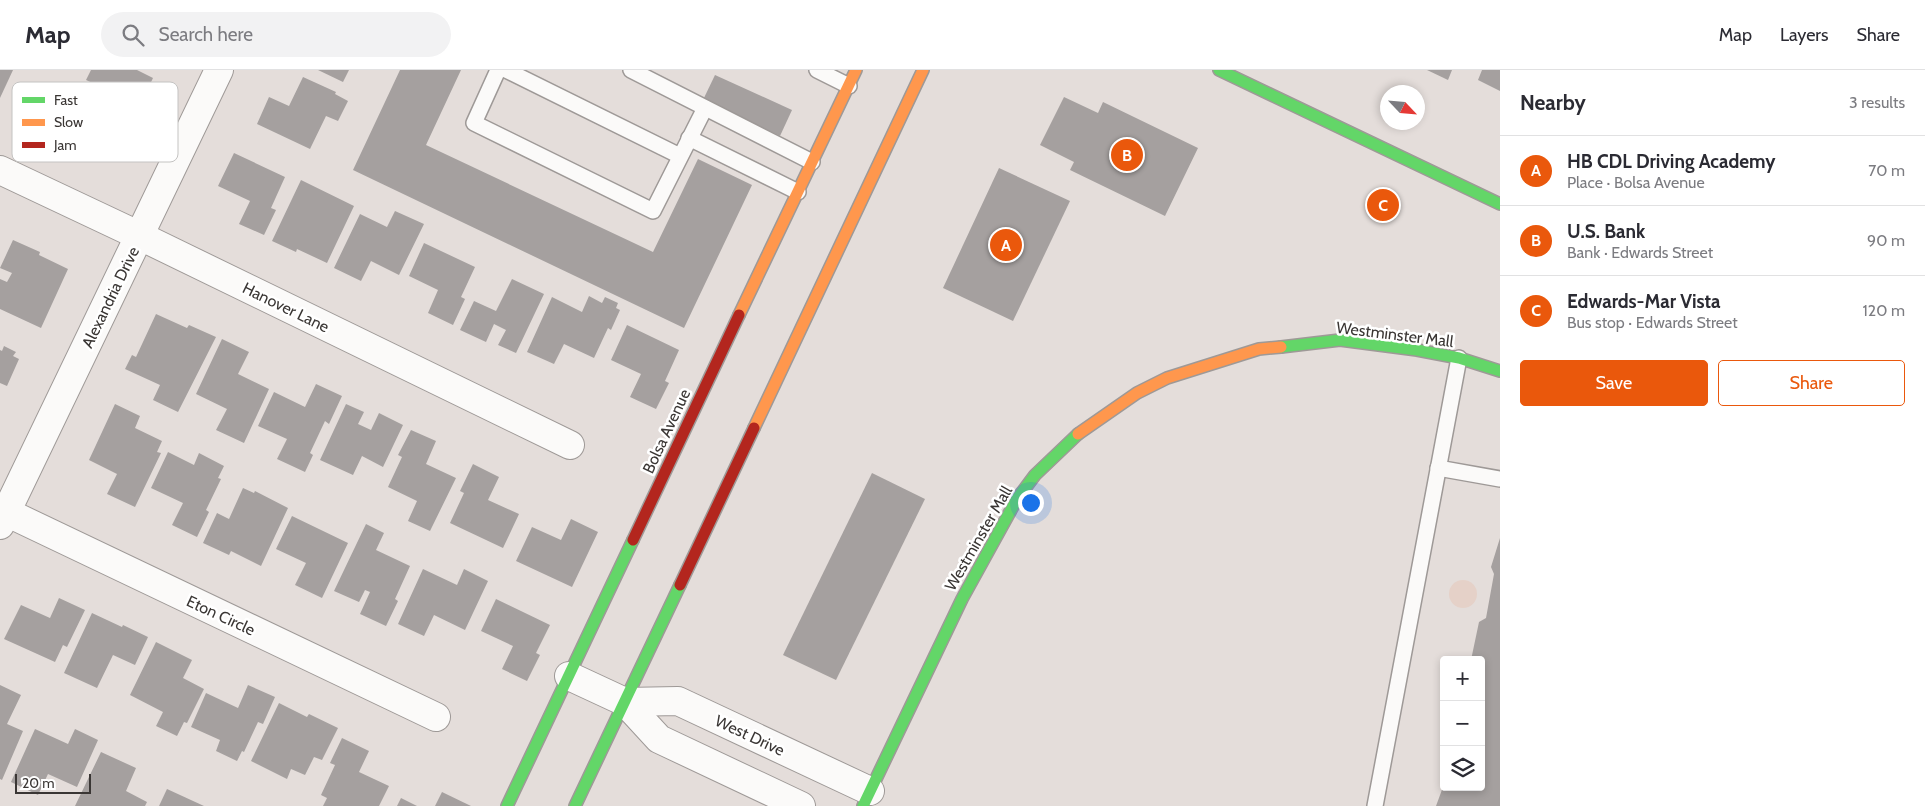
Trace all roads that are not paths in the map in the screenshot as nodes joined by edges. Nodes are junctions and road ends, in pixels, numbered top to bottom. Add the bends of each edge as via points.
1 (219, 70) edge
2 (498, 70) edge
3 (506, 70) edge
4 (631, 70) edge
5 (818, 70) edge
6 (856, 70) edge
7 (923, 70) edge
8 (1219, 70) edge
9 (848, 86) junction
10 (705, 108) junction
11 (689, 138) junction
12 (178, 156) edge
13 (680, 156) junction
14 (175, 162) edge
15 (812, 162) junction
16 (0, 170) edge
17 (798, 192) junction
18 (1500, 204) edge
19 (140, 236) junction
20 (1459, 358) junction
21 (1500, 371) edge
22 (570, 445) dead end
23 (1438, 468) junction
24 (1500, 478) edge
25 (3, 519) edge
26 (569, 676) junction
27 (625, 702) junction
28 (436, 717) dead end
29 (866, 798) edge
30 (507, 806) edge
31 (574, 806) edge
32 (801, 806) edge
33 (1375, 806) edge

1 - 12 street, Alexandria Drive
2 - 13 lane via 474,123 653,211
3 - 13 lane
4 - 10 lane
5 - 9 lane
6 - 9 main road, Bolsa Avenue
7 - 27 main road
8 - 18 main road
9 - 15 main road, Bolsa Avenue
10 - 11 lane
10 - 15 lane
11 - 13 lane
11 - 17 lane
14 - 19 street, Alexandria Drive
15 - 17 main road, Bolsa Avenue
16 - 19 street, Hanover Lane
17 - 26 main road, Bolsa Avenue
19 - 22 street, Hanover Lane
19 - 25 street, Alexandria Drive
20 - 21 main road, Westminster Mall
20 - 23 lane
20 - 29 main road, Westminster Mall via 1340,340 1258,349 1166,378 1083,429 1035,475 1017,498 962,598
23 - 24 lane
23 - 33 lane
25 - 28 street, Eton Circle
26 - 27 street, West Drive
26 - 30 main road, Bolsa Avenue
27 - 29 street, West Drive via 678,701
27 - 31 main road
27 - 32 street, West Drive via 659,739

